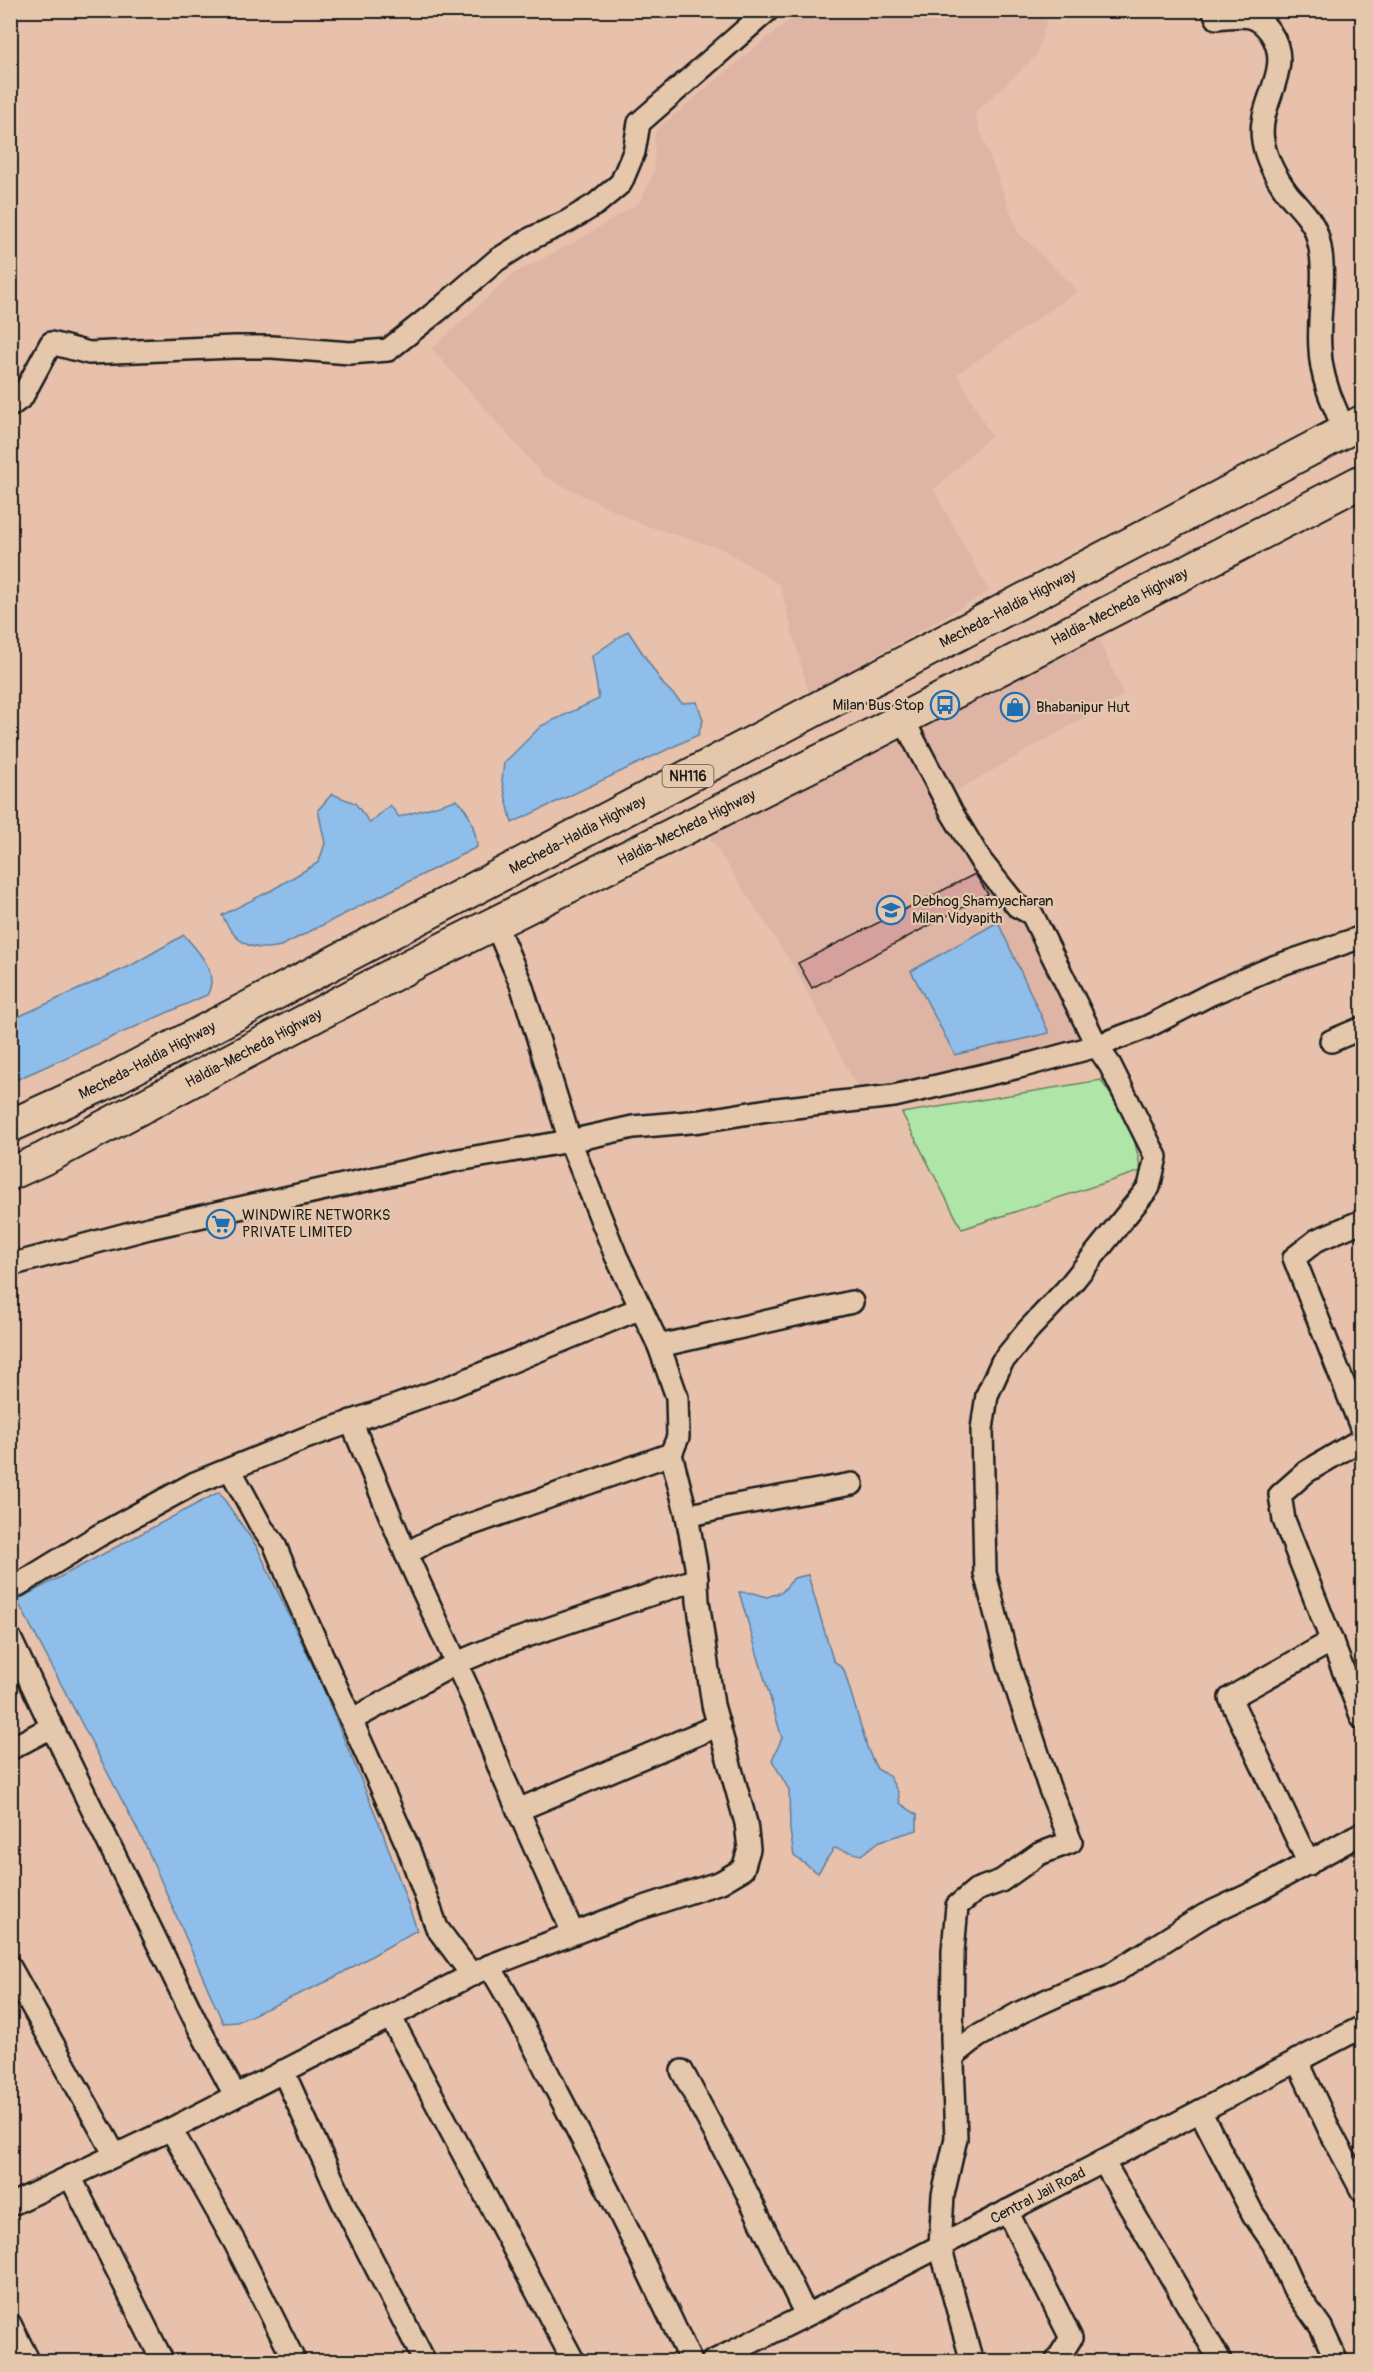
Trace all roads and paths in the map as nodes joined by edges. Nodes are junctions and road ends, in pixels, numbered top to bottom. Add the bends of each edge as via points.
1 (768, 10) edge
2 (1213, 10) edge
3 (10, 405) edge
4 (1354, 426) edge
5 (1362, 481) edge
6 (903, 719) junction
7 (495, 923) junction
8 (1362, 938) edge
9 (1362, 1028) edge
10 (1331, 1041) dead end
11 (1097, 1046) junction
12 (10, 1126) edge
13 (570, 1141) junction
14 (10, 1174) edge
15 (1362, 1221) edge
16 (10, 1265) edge
17 (852, 1302) dead end
18 (640, 1308) junction
19 (659, 1346) junction
20 (351, 1421) junction
21 (1362, 1430) edge
22 (1362, 1439) edge
23 (671, 1454) junction
24 (230, 1469) junction
25 (852, 1484) dead end
26 (687, 1516) junction
27 (406, 1554) junction
28 (697, 1579) junction
29 (10, 1590) edge
30 (10, 1638) edge
31 (1332, 1641) junction
32 (457, 1663) junction
33 (1362, 1718) edge
34 (351, 1720) junction
35 (51, 1725) junction
36 (719, 1725) junction
37 (10, 1749) edge
38 (518, 1810) junction
39 (1362, 1833) edge
40 (1309, 1864) junction
41 (573, 1933) junction
42 (10, 1966) edge
43 (481, 1971) junction
44 (391, 2018) junction
45 (1362, 2027) edge
46 (953, 2056) junction
47 (1297, 2060) junction
48 (283, 2071) junction
49 (682, 2071) dead end
50 (236, 2095) junction
51 (1200, 2111) junction
52 (171, 2129) junction
53 (115, 2155) junction
54 (1104, 2161) junction
55 (70, 2176) junction
56 (1362, 2191) edge
57 (10, 2205) edge
58 (1007, 2211) junction
59 (940, 2246) junction
60 (807, 2315) junction
61 (10, 2324) edge
62 (29, 2361) edge
63 (163, 2361) edge
64 (295, 2361) edge
65 (425, 2361) edge
66 (574, 2361) edge
67 (691, 2361) edge
68 (712, 2361) edge
69 (972, 2361) edge
70 (1056, 2361) edge
71 (1221, 2361) edge
72 (1337, 2361) edge

1 - 3 street via 639,123 634,152 621,183 596,204 496,260 388,350 350,353 234,346 89,353 51,343 22,397
2 - 4 street via 1217,18 1252,16 1262,22 1279,48 1276,81 1261,128 1263,142 1281,184 1316,231 1323,267 1319,346 1322,369 1325,384
4 - 12 highway, Mecheda-Haldia Highway / NH116 via 101,1085
5 - 6 highway, Haldia-Mecheda Highway
6 - 7 highway, Haldia-Mecheda Highway
6 - 11 street via 981,861 1017,906 1032,914
7 - 13 street via 521,984
7 - 14 highway, Haldia-Mecheda Highway
8 - 11 street via 1276,966 1147,1027
9 - 10 street
11 - 13 street via 894,1096 633,1127
11 - 46 street via 1156,1156 1149,1187 1002,1362 987,1395 982,1429 985,1573 1009,1666 1071,1842 1039,1854 1000,1881 976,1890 957,1906
13 - 16 street via 452,1161 149,1228
13 - 18 street
15 - 21 street via 1317,1240 1294,1258
17 - 19 street
18 - 19 street
18 - 20 street via 452,1386
19 - 23 street via 677,1397 678,1437
20 - 24 street
20 - 27 street
22 - 31 street via 1306,1472 1281,1495 1284,1520
23 - 26 street
23 - 27 street via 438,1536
24 - 29 street via 195,1483 98,1536
24 - 34 street via 274,1543
25 - 26 street
26 - 28 street
27 - 32 street
28 - 32 street via 496,1646
28 - 36 street
30 - 35 street
31 - 33 street
31 - 40 street via 1230,1698
32 - 34 street
32 - 38 street
34 - 43 street via 408,1847 437,1928
35 - 37 street
35 - 50 street via 197,2024
36 - 38 street
36 - 41 street via 746,1823 749,1849 743,1869 721,1882
38 - 41 street
39 - 40 street
40 - 46 street via 1205,1915 1110,1975 1021,2012
41 - 43 street
42 - 53 street
43 - 44 street
43 - 67 street via 511,2000
44 - 48 street
44 - 66 street
45 - 47 street, Central Jail Road
46 - 59 street via 956,2138 943,2195
47 - 51 street, Central Jail Road
47 - 56 street
48 - 50 street
48 - 65 street via 345,2207
49 - 60 street
50 - 52 street
51 - 54 street, Central Jail Road
51 - 72 street via 1294,2289 1321,2327
52 - 53 street
52 - 64 street
53 - 55 street
54 - 58 street, Central Jail Road
54 - 71 street
55 - 57 street
55 - 63 street
58 - 59 street, Central Jail Road
58 - 70 street via 1071,2338
59 - 60 street, Central Jail Road
59 - 69 street
60 - 68 street, Central Jail Road
61 - 62 street

